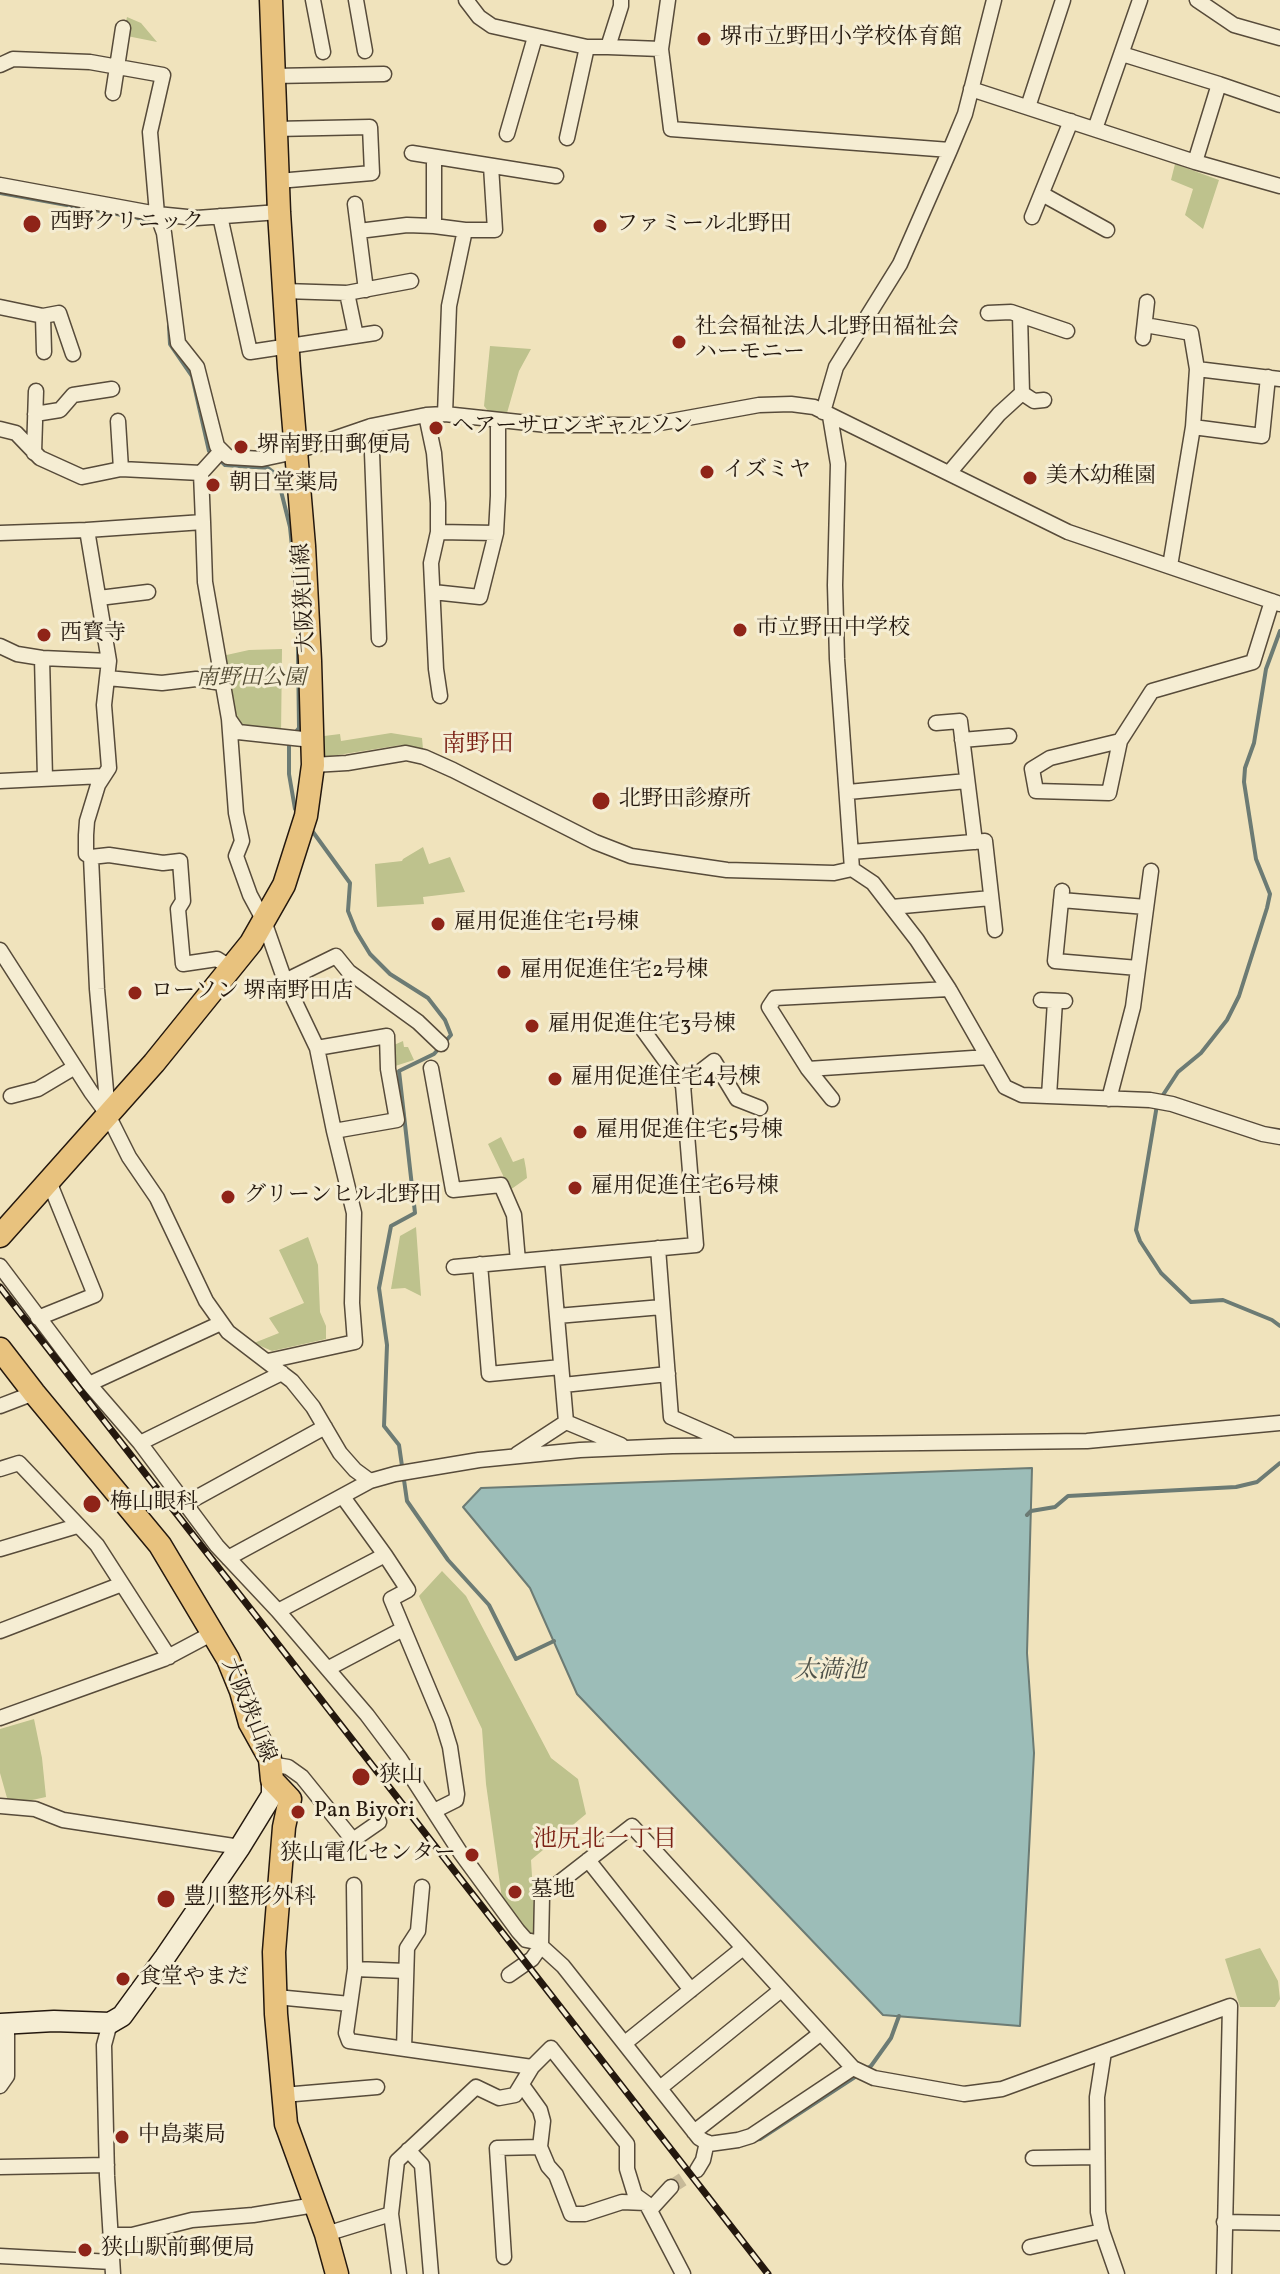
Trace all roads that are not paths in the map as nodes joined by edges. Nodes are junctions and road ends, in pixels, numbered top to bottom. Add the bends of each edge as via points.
1 (271, 0) edge
2 (313, 0) edge
3 (356, 0) edge
4 (466, 0) edge
5 (621, 0) edge
6 (668, 0) edge
7 (994, 0) edge
8 (1063, 0) edge
9 (1140, 0) edge
10 (1197, 0) edge
11 (123, 28) dead end
12 (535, 37) junction
13 (1280, 38) edge
14 (587, 47) junction
15 (608, 47) junction
16 (661, 49) junction
17 (365, 51) dead end
18 (323, 52) dead end
19 (1122, 54) junction
20 (0, 65) edge
21 (117, 66) junction
22 (384, 74) dead end
23 (273, 76) junction
24 (1219, 84) junction
25 (971, 89) junction
26 (113, 93) dead end
27 (1280, 105) edge
28 (1028, 107) junction
29 (1071, 121) junction
30 (275, 129) junction
31 (1095, 129) junction
32 (507, 134) dead end
33 (567, 138) dead end
34 (950, 150) junction
35 (412, 153) dead end
36 (434, 157) junction
37 (1195, 162) junction
38 (491, 166) junction
39 (556, 176) dead end
40 (278, 181) junction
41 (0, 185) edge
42 (1280, 186) edge
43 (1042, 194) junction
44 (355, 204) dead end
45 (279, 212) junction
46 (157, 214) junction
47 (220, 216) junction
48 (1032, 217) dead end
49 (434, 226) junction
50 (465, 230) junction
51 (1107, 230) dead end
52 (359, 231) junction
53 (411, 281) dead end
54 (366, 290) junction
55 (284, 291) junction
56 (347, 293) junction
57 (1147, 302) dead end
58 (0, 307) edge
59 (988, 313) dead end
60 (1020, 315) junction
61 (43, 316) junction
62 (1067, 331) dead end
63 (375, 333) dead end
64 (356, 336) junction
65 (287, 347) junction
66 (44, 352) dead end
67 (73, 354) dead end
68 (1197, 369) junction
69 (1274, 378) edge
70 (112, 389) dead end
71 (36, 391) dead end
72 (1022, 393) junction
73 (1044, 400) dead end
74 (35, 414) junction
75 (445, 414) junction
76 (827, 414) junction
77 (426, 415) junction
78 (498, 420) junction
79 (118, 421) dead end
80 (371, 426) junction
81 (1193, 427) junction
82 (0, 429) edge
83 (221, 451) junction
84 (295, 452) junction
85 (34, 453) junction
86 (121, 469) junction
87 (201, 473) junction
88 (949, 473) junction
89 (203, 522) junction
90 (87, 530) junction
91 (438, 532) junction
92 (0, 533) edge
93 (496, 533) junction
94 (1170, 566) junction
95 (148, 592) dead end
96 (433, 592) junction
97 (99, 598) junction
98 (1276, 603) edge
99 (379, 639) dead end
100 (0, 646) edge
101 (42, 658) junction
102 (109, 661) junction
103 (107, 678) junction
104 (222, 683) junction
105 (440, 696) dead end
106 (229, 719) junction
107 (936, 723) dead end
108 (1009, 736) dead end
109 (312, 740) junction
110 (962, 740) junction
111 (1120, 741) junction
112 (313, 765) junction
113 (103, 776) junction
114 (45, 778) junction
115 (0, 781) edge
116 (967, 781) junction
117 (848, 792) junction
118 (975, 842) junction
119 (851, 852) junction
120 (91, 857) junction
121 (852, 869) junction
122 (1151, 871) dead end
123 (991, 898) junction
124 (892, 907) junction
125 (1146, 907) junction
126 (264, 921) junction
127 (995, 930) dead end
128 (0, 950) edge
129 (231, 968) junction
130 (1138, 968) junction
131 (285, 981) junction
132 (949, 989) junction
133 (1054, 1001) dead end
134 (638, 1023) dead end
135 (441, 1044) dead end
136 (317, 1048) junction
137 (988, 1057) junction
138 (75, 1067) junction
139 (431, 1068) dead end
140 (808, 1069) junction
141 (683, 1085) junction
142 (11, 1096) dead end
143 (1049, 1096) junction
144 (832, 1099) dead end
145 (1109, 1099) junction
146 (760, 1108) dead end
147 (108, 1115) junction
148 (334, 1131) junction
149 (1280, 1137) edge
150 (48, 1179) junction
151 (0, 1236) edge
152 (658, 1248) junction
153 (552, 1258) junction
154 (518, 1261) junction
155 (480, 1264) junction
156 (0, 1266) edge
157 (454, 1267) dead end
158 (662, 1307) junction
159 (557, 1316) junction
160 (38, 1318) junction
161 (221, 1323) junction
162 (0, 1349) edge
163 (268, 1361) junction
164 (561, 1367) junction
165 (282, 1373) junction
166 (668, 1374) junction
167 (89, 1384) junction
168 (563, 1385) junction
169 (34, 1393) junction
170 (0, 1406) edge
171 (566, 1422) junction
172 (1280, 1423) edge
173 (325, 1427) junction
174 (140, 1443) junction
175 (736, 1445) junction
176 (627, 1448) junction
177 (513, 1457) junction
178 (0, 1469) edge
179 (370, 1481) junction
180 (343, 1497) junction
181 (185, 1504) junction
182 (77, 1526) junction
183 (0, 1549) edge
184 (385, 1555) junction
185 (228, 1558) junction
186 (122, 1584) junction
187 (278, 1611) junction
188 (403, 1629) junction
189 (0, 1631) edge
190 (211, 1634) junction
191 (169, 1657) junction
192 (329, 1668) junction
193 (0, 1718) edge
194 (272, 1772) junction
195 (0, 1806) edge
196 (434, 1811) junction
197 (379, 1822) dead end
198 (240, 1847) junction
199 (588, 1860) junction
200 (354, 1885) dead end
201 (422, 1887) dead end
202 (541, 1946) junction
203 (743, 1948) junction
204 (355, 1969) junction
205 (406, 1971) junction
206 (509, 1975) dead end
207 (691, 1990) junction
208 (781, 1990) junction
209 (276, 1997) junction
210 (350, 2004) junction
211 (4, 2023) edge
212 (110, 2023) junction
213 (821, 2033) junction
214 (625, 2043) junction
215 (404, 2049) junction
216 (1104, 2052) junction
217 (532, 2067) junction
218 (853, 2068) junction
219 (522, 2085) junction
220 (0, 2086) edge
221 (377, 2087) dead end
222 (660, 2088) junction
223 (283, 2095) junction
224 (694, 2132) junction
225 (707, 2142) junction
226 (540, 2147) junction
227 (408, 2150) junction
228 (1097, 2157) junction
229 (1033, 2158) dead end
230 (107, 2165) junction
231 (0, 2167) edge
232 (697, 2170) tunnel mouth
233 (671, 2187) tunnel mouth
234 (315, 2205) junction
235 (648, 2206) junction
236 (391, 2214) junction
237 (1224, 2222) junction
238 (1280, 2223) edge
239 (1102, 2231) junction
240 (326, 2234) junction
241 (110, 2235) junction
242 (1030, 2247) dead end
243 (0, 2256) edge
244 (504, 2257) dead end
245 (112, 2268) edge
246 (337, 2274) edge
247 (399, 2274) edge
248 (431, 2274) edge
249 (683, 2274) edge
250 (1117, 2274) edge
251 (1224, 2274) edge

1 - 23 main road, 大阪狭山線
2 - 18 street
3 - 17 street
4 - 12 street via 492,26
5 - 15 street
6 - 16 street
7 - 25 street
8 - 28 street
9 - 19 street
10 - 13 street via 1234,25
11 - 21 street
12 - 14 street
12 - 32 street
14 - 15 street
14 - 33 street
15 - 16 street
16 - 34 street via 671,129
19 - 24 street
19 - 31 street
20 - 21 street via 13,59
21 - 26 street
21 - 46 street via 163,75 150,132
22 - 23 street
23 - 30 main road, 大阪狭山線
24 - 27 street
24 - 37 street
25 - 28 street
25 - 34 street
28 - 29 street
29 - 31 street
29 - 43 street
30 - 40 main road, 大阪狭山線
30 - 40 street via 370,127 372,173
31 - 37 street
34 - 76 street via 900,264 836,367
35 - 36 street
36 - 38 street
36 - 49 street
37 - 42 street
38 - 39 street
38 - 50 street via 495,230
40 - 45 main road, 大阪狭山線
41 - 46 street
43 - 48 street
43 - 51 street
44 - 52 street
45 - 47 street
45 - 55 main road, 大阪狭山線
46 - 47 street
46 - 83 street via 178,343 197,367
47 - 65 street via 250,352
49 - 50 street
49 - 52 street
50 - 75 street via 449,306
52 - 54 street
53 - 54 street
54 - 56 street
55 - 56 street
55 - 65 main road, 大阪狭山線
56 - 64 street
57 - 68 street via 1144,332 1191,333
58 - 61 street
59 - 60 street
60 - 62 street
60 - 72 street
61 - 66 street
61 - 67 street via 59,313
63 - 64 street
64 - 65 street
65 - 84 main road, 大阪狭山線
68 - 69 street
68 - 81 street
69 - 81 street via 1262,436
70 - 74 street via 73,395 60,410
71 - 74 street
72 - 73 street
72 - 88 street
74 - 85 street
75 - 77 street
75 - 78 street
76 - 78 street via 791,404 649,425
76 - 88 street
76 - 117 street via 838,464 837,659
77 - 80 street
77 - 91 street via 434,453
78 - 93 street
79 - 86 street
80 - 84 street
80 - 99 street
81 - 94 street
82 - 85 street via 16,433
83 - 84 street via 228,457 262,459
83 - 87 street
84 - 109 main road, 大阪狭山線
85 - 86 street via 82,477
86 - 87 street
87 - 89 street
88 - 94 street via 1068,532
89 - 90 street
89 - 104 street via 205,582
90 - 92 street
90 - 97 street
91 - 93 street
91 - 96 street via 431,563
93 - 96 street via 480,597
94 - 98 street
95 - 97 street
96 - 105 street
97 - 102 street
98 - 111 street via 1253,662 1152,691
100 - 101 street
101 - 102 street
101 - 114 street
102 - 103 street
103 - 104 street
103 - 113 street via 109,768
104 - 106 street
106 - 109 street via 238,732
106 - 126 street via 242,841 236,856
107 - 110 street via 960,721
108 - 110 street
109 - 112 main road, 大阪狭山線
110 - 116 street
111 - 111 street via 1109,793 1036,791 1032,769 1050,758
112 - 121 street via 406,753 453,770 631,856 727,870
112 - 126 main road, 大阪狭山線 via 306,816 284,885
113 - 114 street
113 - 120 street via 87,821 86,854
114 - 115 street
116 - 117 street
116 - 118 street
117 - 119 street
118 - 119 street
118 - 123 street via 985,841
119 - 121 street
120 - 129 street via 180,861 183,964 217,959
120 - 147 street
121 - 124 street via 873,883
122 - 125 street
123 - 124 street
123 - 127 street
124 - 132 street
125 - 130 street
125 - 130 street via 1061,896 1055,961
126 - 129 main road, 大阪狭山線
126 - 131 street
128 - 138 street
129 - 147 main road, 大阪狭山線
130 - 145 street
131 - 135 street via 336,956
131 - 136 street
132 - 137 street
132 - 140 street via 775,998 769,1007
133 - 143 street
134 - 141 street
136 - 148 street
136 - 148 street via 387,1036 397,1120
137 - 140 street
137 - 143 street via 1005,1087 1022,1095
138 - 142 street via 38,1089
138 - 147 street
139 - 154 street via 453,1190 501,1185 514,1215
140 - 144 street
141 - 146 street via 714,1061 737,1099
141 - 152 street via 696,1245
143 - 145 street
145 - 149 street via 1172,1104
147 - 150 main road, 大阪狭山線
147 - 161 street
148 - 163 street via 354,1213 355,1342
150 - 151 main road, 大阪狭山線
150 - 160 street via 95,1295
152 - 153 street
152 - 158 street
153 - 154 street
153 - 159 street
154 - 155 street
155 - 157 street
155 - 164 street via 489,1374
156 - 160 street
158 - 159 street
158 - 166 street
159 - 164 street
160 - 167 street
161 - 163 street
161 - 167 street
162 - 169 main road, 大阪狭山線
163 - 165 street
164 - 168 street
165 - 173 street
165 - 174 street
166 - 168 street
166 - 175 street via 671,1417
167 - 174 street
168 - 171 street
169 - 170 street
169 - 190 main road, 大阪狭山線 via 160,1545
171 - 176 street
171 - 177 street
172 - 175 street via 1087,1441
173 - 179 street via 340,1453
173 - 181 street
174 - 181 street
175 - 176 street
176 - 177 street
177 - 179 street
178 - 182 street via 19,1463
179 - 180 street
180 - 184 street
180 - 185 street
181 - 185 street
182 - 183 street
182 - 186 street via 97,1545
184 - 187 street
184 - 188 street via 408,1590 391,1599
185 - 187 street
186 - 189 street
186 - 191 street
187 - 192 street
188 - 192 street
188 - 196 street via 453,1761 456,1800
190 - 191 street
190 - 194 main road, 大阪狭山線 via 228,1659
191 - 193 street
192 - 196 street
194 - 197 street via 288,1767 302,1777 353,1840
194 - 198 street via 272,1795
194 - 209 main road, 大阪狭山線 via 290,1799 274,1952
195 - 198 street
196 - 202 street via 518,1931
198 - 212 street via 122,2016
199 - 202 street via 542,1896
199 - 203 street via 632,1826
199 - 207 street
200 - 204 street
201 - 205 street via 418,1931 407,1948
202 - 206 street
202 - 214 street
203 - 207 street
203 - 208 street
204 - 205 street
204 - 210 street
205 - 215 street
207 - 214 street
208 - 213 street
208 - 222 street
209 - 210 street
209 - 223 main road, 大阪狭山線
210 - 215 street via 349,2041
211 - 212 street
211 - 220 street via 7,2076
212 - 230 street via 104,2045
213 - 218 street
213 - 224 street
214 - 222 street
215 - 217 street
216 - 218 street via 1002,2089 964,2094 887,2081
216 - 228 street
216 - 237 street via 1230,2006
217 - 219 street
217 - 235 street via 551,2048 627,2144 632,2187
218 - 225 street via 751,2136
219 - 226 street via 540,2110
219 - 227 street via 515,2095 499,2098 476,2087
221 - 223 street
222 - 224 street
223 - 234 main road, 大阪狭山線 via 286,2124
224 - 225 street
225 - 232 street
226 - 235 street via 571,2214 622,2202
226 - 244 street via 497,2148
227 - 236 street via 397,2161
227 - 248 street via 422,2165
228 - 229 street
228 - 239 street
230 - 231 street
230 - 241 street
233 - 235 street
234 - 240 main road, 大阪狭山線
234 - 241 street
235 - 249 street
236 - 240 street
236 - 247 street
237 - 238 street
237 - 251 street
239 - 242 street
239 - 250 street
240 - 246 main road, 大阪狭山線
241 - 245 street
243 - 245 street

